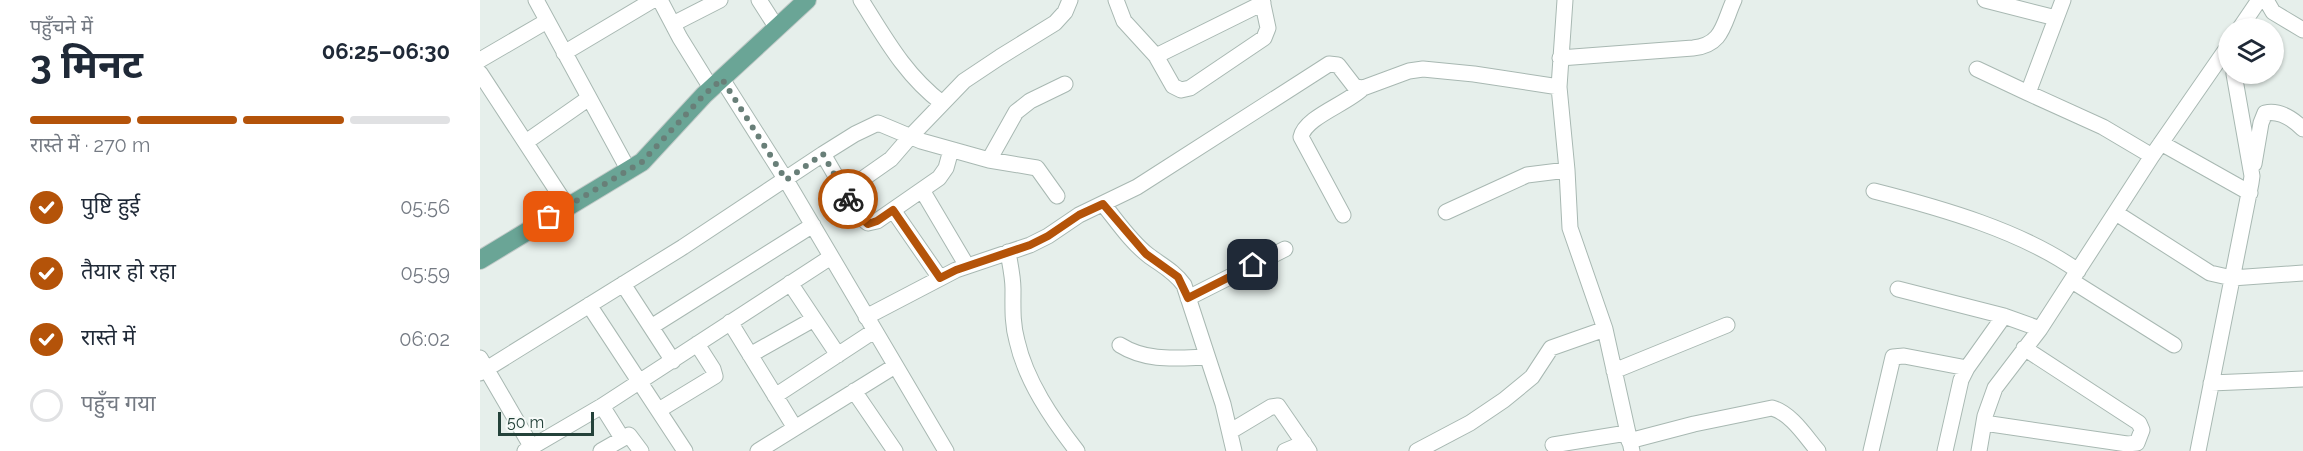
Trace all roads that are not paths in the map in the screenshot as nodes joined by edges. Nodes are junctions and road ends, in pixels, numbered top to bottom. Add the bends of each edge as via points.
1 (536, 0) edge
2 (653, 0) edge
3 (660, 0) edge
4 (720, 0) edge
5 (759, 0) edge
6 (807, 0) edge
7 (861, 0) edge
8 (1070, 0) edge
9 (1116, 0) edge
10 (1565, 0) edge
11 (1734, 0) edge
12 (1985, 0) edge
13 (2063, 0) edge
14 (2259, 0) edge
15 (2266, 0) edge
16 (1262, 2) edge
17 (2056, 18) junction
18 (2247, 18) edge
19 (548, 21) junction
20 (673, 24) junction
21 (777, 28) junction
22 (2303, 30) edge
23 (564, 53) junction
24 (1156, 56) junction
25 (1560, 58) junction
26 (480, 60) edge
27 (2218, 61) edge
28 (1977, 69) dead end
29 (480, 74) edge
30 (716, 83) junction
31 (1065, 84) dead end
32 (2236, 84) edge
33 (1558, 87) junction
34 (1363, 88) junction
35 (2028, 93) junction
36 (589, 98) junction
37 (942, 103) junction
38 (2303, 129) edge
39 (910, 137) junction
40 (526, 142) junction
41 (951, 150) junction
42 (2156, 150) junction
43 (823, 154) junction
44 (989, 160) junction
45 (1567, 170) junction
46 (629, 171) junction
47 (2252, 176) junction
48 (786, 180) junction
49 (922, 190) junction
50 (1874, 191) dead end
51 (844, 192) junction
52 (2250, 193) junction
53 (1057, 196) dead end
54 (1103, 204) junction
55 (567, 206) junction
56 (893, 210) junction
57 (1446, 212) dead end
58 (2116, 213) junction
59 (1343, 216) dead end
60 (813, 225) junction
61 (1285, 249) dead end
62 (1008, 252) junction
63 (481, 257) edge
64 (831, 257) junction
65 (967, 266) junction
66 (2303, 273) edge
67 (2075, 276) junction
68 (940, 278) junction
69 (2232, 278) junction
70 (790, 283) junction
71 (623, 284) junction
72 (1898, 288) dead end
73 (1188, 298) junction
74 (589, 305) junction
75 (866, 317) junction
76 (2009, 318) junction
77 (814, 319) junction
78 (730, 322) junction
79 (1726, 324) dead end
80 (651, 327) junction
81 (2040, 328) junction
82 (1605, 329) junction
83 (874, 331) junction
84 (697, 344) junction
85 (1120, 345) dead end
86 (2174, 345) dead end
87 (2024, 348) junction
88 (750, 355) junction
89 (838, 355) junction
90 (1207, 357) junction
91 (673, 361) junction
92 (482, 366) edge
93 (894, 366) junction
94 (1967, 368) junction
95 (1614, 371) junction
96 (2303, 379) edge
97 (640, 380) junction
98 (2211, 383) junction
99 (854, 391) junction
100 (775, 396) junction
101 (602, 406) junction
102 (659, 410) junction
103 (1984, 423) junction
104 (795, 428) junction
105 (1231, 431) junction
106 (622, 438) junction
107 (1629, 442) edge
108 (1553, 445) dead end
109 (1307, 447) edge
110 (530, 450) edge
111 (601, 451) edge
112 (641, 451) edge
113 (685, 451) edge
114 (758, 451) edge
115 (895, 451) edge
116 (946, 451) edge
117 (1077, 451) edge
118 (1234, 451) edge
119 (1286, 451) edge
120 (1417, 451) edge
121 (1818, 451) edge
122 (1871, 451) edge
123 (1945, 451) edge
124 (1979, 451) edge
125 (2198, 451) edge

1 - 19 street
2 - 23 street
3 - 20 street
4 - 20 street
5 - 21 street
6 - 21 main road
7 - 37 street via 906,70
8 - 37 street via 1055,23 978,70
9 - 24 street via 1125,21
10 - 25 street
11 - 25 street via 1720,33 1707,45
12 - 17 street
13 - 17 street
14 - 18 street
15 - 22 street via 2273,12
16 - 24 street
16 - 24 street via 1268,28 1264,38 1190,88 1181,90 1173,86
17 - 35 street
19 - 23 street
19 - 26 street
20 - 30 street
21 - 30 main road
23 - 36 street
25 - 33 street
27 - 42 street
28 - 35 street
29 - 40 street
30 - 46 main road via 646,159
30 - 48 street
31 - 44 street via 1029,101 1016,112
32 - 47 street
33 - 34 street via 1423,69
33 - 45 street
34 - 54 street via 1355,87 1338,65 1329,64 1169,168
34 - 59 street via 1307,125 1301,137
35 - 42 street
36 - 40 street
36 - 46 street
37 - 39 street
38 - 47 street via 2283,115 2265,113
39 - 41 street
39 - 43 street via 878,123
39 - 51 street via 891,159
40 - 55 street
41 - 44 street
41 - 49 street via 944,172
42 - 52 street
42 - 58 street
43 - 48 street
43 - 51 street
44 - 53 street via 1036,168
45 - 57 street via 1527,175
45 - 82 street via 1570,228
46 - 55 main road
47 - 52 street
48 - 60 street
48 - 71 street
49 - 56 street
49 - 65 street
50 - 67 street via 1948,212 2055,255
51 - 56 street via 868,224
52 - 69 street
54 - 62 street via 1048,236
54 - 73 street via 1146,254 1178,277
55 - 63 main road
56 - 68 street
58 - 67 street
58 - 69 street via 2210,273
60 - 64 street
60 - 80 street
61 - 73 street
62 - 65 street
62 - 117 street via 1013,317 1022,357 1057,426
64 - 70 street
64 - 75 street
65 - 68 street
66 - 69 street
67 - 81 street
67 - 86 street
68 - 75 street
69 - 98 street
70 - 77 street
70 - 78 street
71 - 74 street
71 - 80 street
72 - 76 street
73 - 90 street
74 - 92 street
74 - 97 street
75 - 83 street
76 - 81 street
76 - 94 street
77 - 88 street
77 - 89 street
78 - 84 street
78 - 88 street
79 - 95 street
80 - 91 street
81 - 87 street
82 - 95 street
82 - 120 street via 1551,348 1532,377 1504,400
83 - 89 street
83 - 93 street
84 - 91 street
84 - 102 street via 715,376
85 - 90 street via 1149,357
87 - 103 street via 1995,388
87 - 103 street via 2139,423 2141,435 2137,443
88 - 100 street
89 - 100 street
90 - 105 street
91 - 97 street
92 - 110 street
93 - 99 street
93 - 116 street
94 - 122 street via 1893,357
94 - 123 street
95 - 107 street
96 - 98 street
97 - 101 street
97 - 102 street
98 - 125 street
99 - 104 street
99 - 115 street
100 - 104 street
101 - 106 street
101 - 110 street
102 - 113 street
103 - 124 street
104 - 114 street
105 - 109 street via 1275,406 1282,410
105 - 118 street
106 - 111 street
106 - 112 street via 632,436
107 - 108 street
107 - 121 street via 1772,408 1791,421
109 - 119 street

